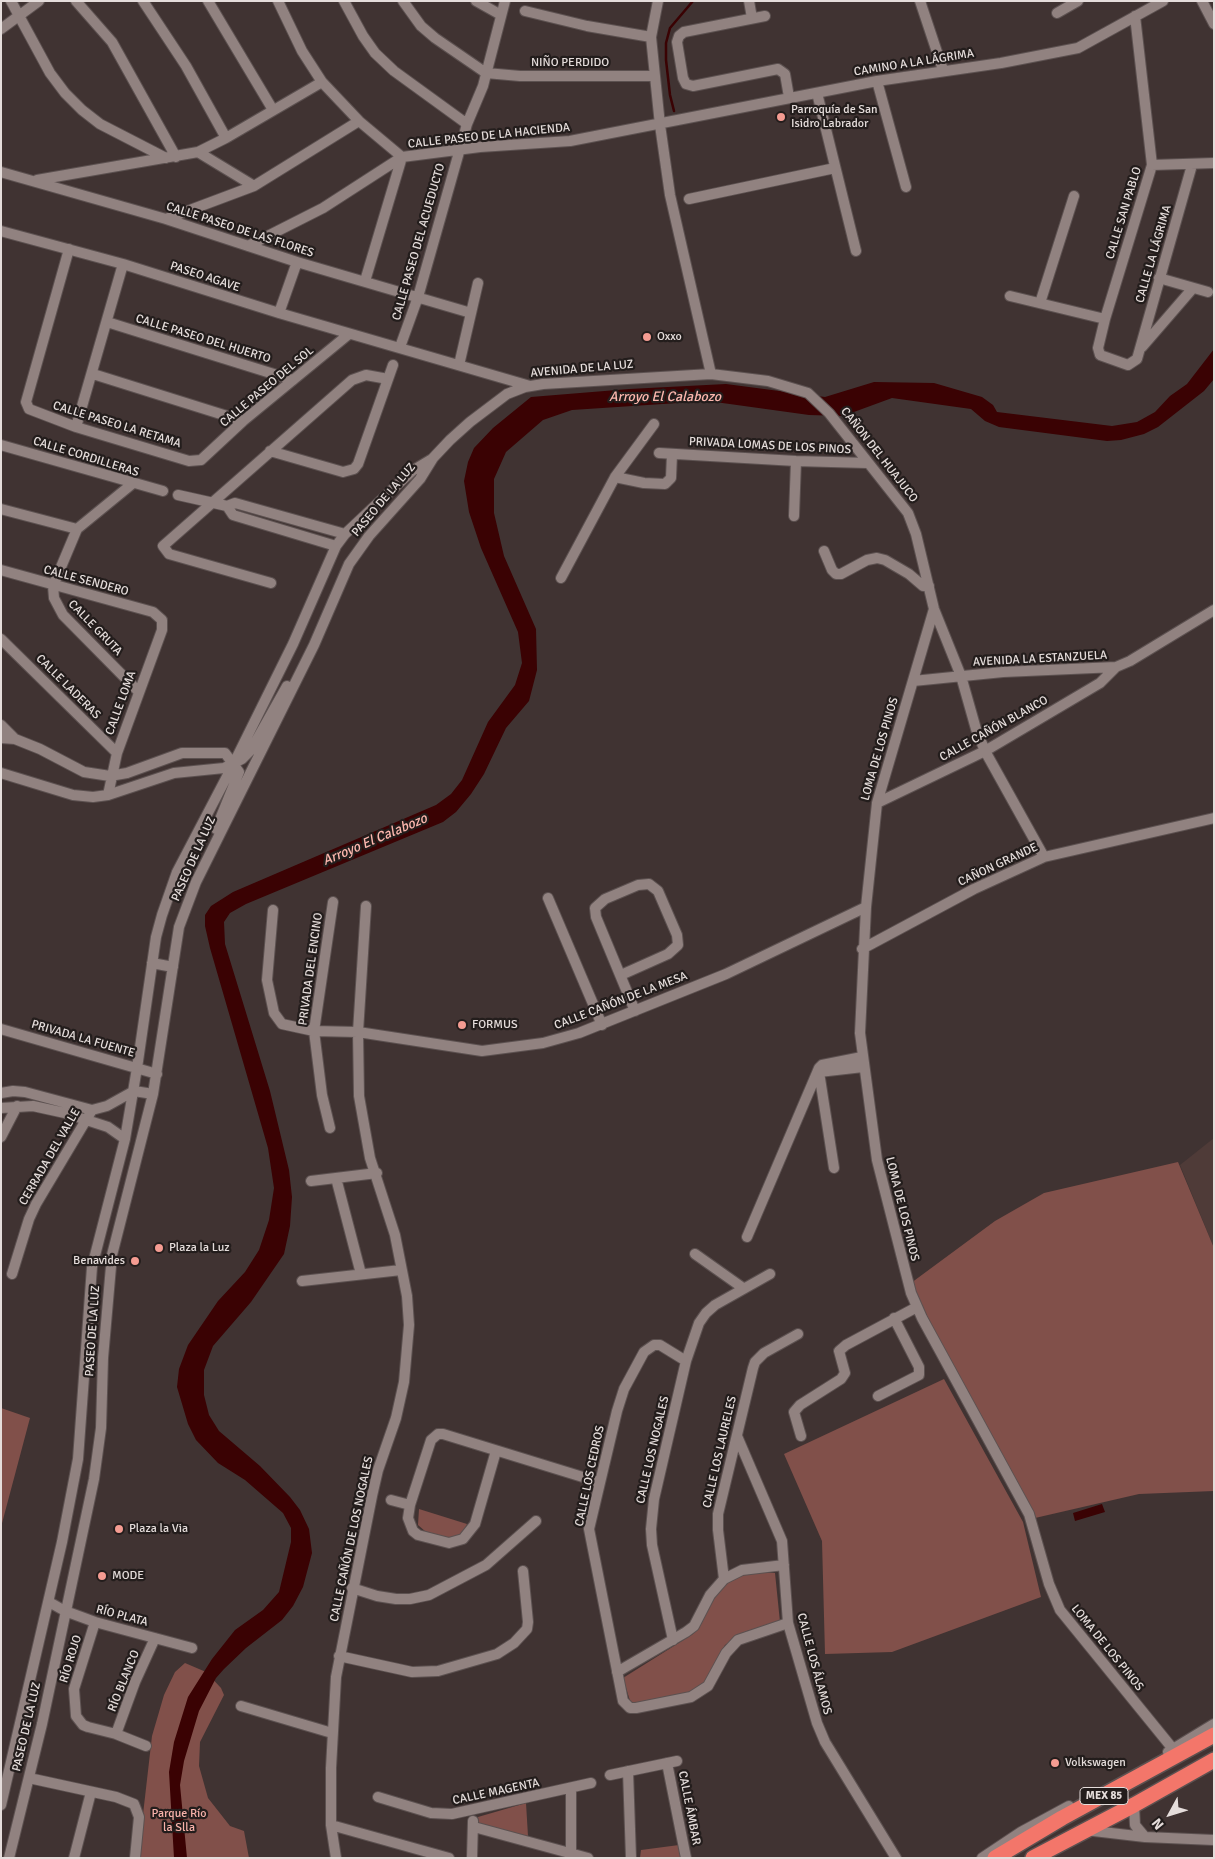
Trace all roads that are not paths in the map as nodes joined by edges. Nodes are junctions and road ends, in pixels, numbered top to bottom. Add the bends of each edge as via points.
1 (11, 1) edge
2 (39, 1) edge
3 (76, 1) edge
4 (143, 1) edge
5 (208, 1) edge
6 (278, 1) edge
7 (344, 1) edge
8 (403, 1) edge
9 (476, 1) edge
10 (505, 1) edge
11 (658, 1) edge
12 (749, 1) edge
13 (920, 1) edge
14 (1162, 1) edge
15 (1202, 1) edge
16 (1072, 3) edge
17 (525, 11) dead end
18 (1057, 13) dead end
19 (20, 15) junction
20 (501, 15) junction
21 (765, 16) dead end
22 (1135, 16) junction
23 (752, 18) junction
24 (1214, 24) edge
25 (1, 29) edge
26 (651, 37) junction
27 (943, 70) junction
28 (486, 73) junction
29 (655, 76) junction
30 (877, 80) junction
31 (322, 82) junction
32 (817, 93) junction
33 (789, 97) junction
34 (273, 110) junction
35 (359, 121) junction
36 (467, 124) junction
37 (660, 125) junction
38 (226, 138) junction
39 (459, 151) junction
40 (198, 152) junction
41 (176, 157) junction
42 (402, 157) junction
43 (166, 158) junction
44 (1214, 163) edge
45 (1152, 165) junction
46 (1192, 165) junction
47 (835, 168) junction
48 (1, 172) edge
49 (14, 176) junction
50 (1, 180) edge
51 (34, 181) junction
52 (254, 186) junction
53 (906, 187) dead end
54 (1074, 196) dead end
55 (689, 199) dead end
56 (166, 219) junction
57 (1, 231) edge
58 (248, 246) junction
59 (69, 250) junction
60 (856, 251) dead end
61 (297, 262) junction
62 (124, 264) junction
63 (1159, 278) junction
64 (364, 281) junction
65 (478, 283) dead end
66 (1194, 288) junction
67 (1208, 292) dead end
68 (1010, 296) dead end
69 (418, 297) junction
70 (1040, 303) junction
71 (279, 313) junction
72 (471, 313) junction
73 (1105, 319) junction
74 (106, 322) junction
75 (349, 334) junction
76 (400, 347) junction
77 (1140, 350) junction
78 (393, 365) dead end
79 (459, 365) junction
80 (93, 374) junction
81 (711, 374) junction
82 (728, 376) joint
83 (388, 379) junction
84 (293, 380) junction
85 (532, 386) junction
86 (243, 421) junction
87 (654, 424) dead end
88 (76, 426) junction
89 (1, 444) edge
90 (270, 451) junction
91 (660, 453) dead end
92 (672, 454) junction
93 (433, 458) junction
94 (201, 460) joint
95 (796, 462) junction
96 (867, 463) junction
97 (615, 477) junction
98 (132, 484) junction
99 (163, 491) dead end
100 (178, 495) dead end
101 (210, 503) junction
102 (227, 506) junction
103 (1, 509) edge
104 (794, 516) dead end
105 (320, 527) junction
106 (77, 529) junction
107 (345, 534) junction
108 (314, 539) junction
109 (336, 546) junction
110 (824, 551) dead end
111 (1, 570) edge
112 (561, 578) dead end
113 (271, 582) dead end
114 (54, 586) junction
115 (929, 586) junction
116 (934, 609) junction
117 (1214, 610) edge
118 (162, 620) joint
119 (1, 639) edge
120 (1116, 667) junction
121 (300, 672) junction
122 (961, 676) junction
123 (913, 681) junction
124 (138, 691) junction
125 (1, 725) edge
126 (1, 738) edge
127 (15, 739) junction
128 (985, 751) junction
129 (212, 752) junction
130 (117, 753) junction
131 (172, 756) junction
132 (234, 763) junction
133 (206, 770) junction
134 (1, 773) edge
135 (174, 773) junction
136 (110, 776) junction
137 (108, 796) junction
138 (877, 803) junction
139 (1214, 818) edge
140 (215, 842) junction
141 (1044, 857) junction
142 (548, 898) dead end
143 (333, 902) dead end
144 (366, 906) dead end
145 (866, 907) junction
146 (273, 910) dead end
147 (862, 949) junction
148 (152, 963) junction
149 (173, 967) junction
150 (621, 975) junction
151 (636, 1011) junction
152 (602, 1025) junction
153 (1, 1029) edge
154 (314, 1031) junction
155 (358, 1032) junction
156 (863, 1062) junction
157 (137, 1068) junction
158 (819, 1072) junction
159 (157, 1074) junction
160 (1, 1087) edge
161 (13, 1091) junction
162 (134, 1091) junction
163 (1, 1093) edge
164 (153, 1094) junction
165 (17, 1106) junction
166 (1, 1108) edge
167 (92, 1110) junction
168 (87, 1121) junction
169 (330, 1128) dead end
170 (1, 1137) edge
171 (125, 1139) junction
172 (834, 1168) dead end
173 (377, 1173) junction
174 (336, 1178) junction
175 (312, 1181) dead end
176 (114, 1182) junction
177 (129, 1187) junction
178 (747, 1237) dead end
179 (694, 1254) dead end
180 (401, 1270) junction
181 (12, 1274) dead end
182 (361, 1274) junction
183 (770, 1274) dead end
184 (302, 1281) dead end
185 (743, 1288) junction
186 (917, 1307) junction
187 (894, 1318) junction
188 (798, 1334) dead end
189 (686, 1361) junction
190 (878, 1396) dead end
191 (737, 1436) junction
192 (801, 1436) dead end
193 (496, 1451) junction
194 (599, 1482) junction
195 (391, 1500) dead end
196 (410, 1505) junction
197 (536, 1521) dead end
198 (62, 1542) junction
199 (81, 1548) junction
200 (784, 1565) junction
201 (523, 1571) dead end
202 (724, 1579) junction
203 (352, 1588) junction
204 (49, 1602) junction
205 (65, 1611) junction
206 (95, 1622) junction
207 (788, 1623) junction
208 (155, 1638) junction
209 (673, 1640) junction
210 (192, 1648) dead end
211 (339, 1656) junction
212 (617, 1672) junction
213 (241, 1706) dead end
214 (1214, 1724) edge
215 (332, 1732) junction
216 (116, 1734) junction
217 (1214, 1736) edge
218 (146, 1746) dead end
219 (1173, 1749) junction
220 (1214, 1760) edge
221 (628, 1771) junction
222 (610, 1775) dead end
223 (29, 1778) junction
224 (592, 1783) dead end
225 (571, 1788) junction
226 (91, 1792) junction
227 (378, 1797) dead end
228 (1, 1805) edge
229 (1134, 1805) junction
230 (471, 1811) junction
231 (331, 1825) junction
232 (474, 1827) junction
233 (1086, 1830) junction
234 (1145, 1837) junction
235 (1214, 1840) edge
236 (571, 1853) junction
237 (9, 1858) edge
238 (74, 1858) edge
239 (134, 1858) edge
240 (336, 1858) edge
241 (449, 1858) edge
242 (472, 1858) edge
243 (588, 1858) edge
244 (631, 1858) edge
245 (686, 1858) edge
246 (896, 1858) edge
247 (982, 1858) edge
248 (995, 1858) edge
249 (1033, 1858) edge

1 - 19 street
2 - 19 street
3 - 41 street via 122,58
4 - 38 street via 186,66
5 - 34 street
6 - 31 street, CALLE PASEO DE LA HACIENDA via 302,51
7 - 36 street via 375,53 394,71
8 - 28 street via 428,32
9 - 20 street
10 - 20 street, CALLE PASEO DEL ACUEDUCTO
11 - 26 street
12 - 23 street
13 - 27 street
14 - 22 street, CAMINO A LA LÁGRIMA
15 - 24 street
16 - 18 street
17 - 26 street
19 - 25 street
19 - 43 street via 50,73 82,110 100,124
20 - 28 street, CALLE PASEO DEL ACUEDUCTO
21 - 23 street
22 - 27 street, CAMINO A LA LÁGRIMA via 1078,48
22 - 45 street, CALLE SAN PABLO
23 - 33 street via 684,32 679,36 682,78 693,86 778,69 786,74
26 - 29 street
27 - 30 street, CAMINO A LA LÁGRIMA
28 - 29 street, NIÑO PERDIDO
28 - 36 street, CALLE PASEO DEL ACUEDUCTO
29 - 37 street
30 - 32 street, CAMINO A LA LÁGRIMA
30 - 53 street
31 - 34 street
31 - 35 street, CALLE PASEO DE LA HACIENDA
32 - 33 street, CAMINO A LA LÁGRIMA
32 - 47 street
33 - 37 street, CAMINO A LA LÁGRIMA
34 - 38 street
35 - 42 street, CALLE PASEO DE LA HACIENDA
35 - 52 street
36 - 39 street, CALLE PASEO DEL ACUEDUCTO
37 - 39 street, CALLE PASEO DE LA HACIENDA via 570,141
37 - 81 street via 670,195
38 - 40 street
39 - 42 street, CALLE PASEO DE LA HACIENDA
39 - 69 street, CALLE PASEO DEL ACUEDUCTO
40 - 41 street
40 - 52 street
41 - 43 street
42 - 58 street via 323,208
42 - 64 street
43 - 51 street
44 - 46 street
45 - 46 street
45 - 73 street, CALLE SAN PABLO
46 - 63 street, CALLE LA LÁGRIMA
47 - 55 street
47 - 60 street
48 - 49 street, CALLE PASEO DE LAS FLORES
49 - 50 street
49 - 51 street, CALLE PASEO DE LAS FLORES
51 - 56 street, CALLE PASEO DE LAS FLORES
52 - 56 street
54 - 70 street
56 - 58 street, CALLE PASEO DE LAS FLORES
57 - 59 street, PASEO AGAVE
58 - 61 street, CALLE PASEO DE LAS FLORES
59 - 62 street, PASEO AGAVE
59 - 88 street, CALLE PASEO LA RETAMA via 26,406
61 - 64 street, CALLE PASEO DE LAS FLORES
61 - 71 street
62 - 71 street, PASEO AGAVE
62 - 74 street
63 - 66 street
63 - 77 street, CALLE LA LÁGRIMA
64 - 69 street, CALLE PASEO DE LAS FLORES
65 - 72 street
66 - 67 street
66 - 77 street
68 - 70 street
69 - 72 street, CALLE PASEO DE LAS FLORES
69 - 76 street, CALLE PASEO DEL ACUEDUCTO
70 - 73 street
71 - 75 street, PASEO AGAVE
72 - 79 street
73 - 77 street, CALLE SAN PABLO via 1098,348 1100,354 1128,365 1134,362
74 - 80 street
74 - 84 street, CALLE PASEO DEL HUERTO
75 - 76 street, PASEO AGAVE
75 - 84 street, CALLE PASEO DEL SOL
76 - 79 street
78 - 83 street
79 - 85 street
80 - 86 street
80 - 88 street
81 - 82 street, AVENIDA DE LA LUZ
81 - 85 street, AVENIDA DE LA LUZ
82 - 96 street, CAÑON DEL HUAJUCO via 782,384 808,393 830,413
83 - 90 street via 366,375 356,378
83 - 90 street via 354,469 343,472
84 - 86 street, CALLE PASEO DEL SOL
85 - 93 street, AVENIDA DE LA LUZ via 507,394 492,404
86 - 94 street, CALLE PASEO DEL SOL
87 - 97 street
88 - 94 street, CALLE PASEO LA RETAMA via 189,461
89 - 98 street, CALLE CORDILLERAS
90 - 101 street
91 - 92 street, PRIVADA LOMAS DE LOS PINOS
92 - 95 street, PRIVADA LOMAS DE LOS PINOS
92 - 97 street, PRIVADA LOMAS DE LOS PINOS via 671,478 666,484 644,484
93 - 107 street, PASEO DE LA LUZ via 412,471
93 - 121 street, PASEO DE LA LUZ via 420,479 369,536 349,564
95 - 96 street, PRIVADA LOMAS DE LOS PINOS
95 - 104 street
96 - 115 street, CAÑON DEL HUAJUCO via 908,513
97 - 112 street
98 - 99 street, CALLE CORDILLERAS
98 - 106 street
100 - 101 street
101 - 102 street
101 - 113 street via 165,542 165,552
102 - 105 street via 235,503
102 - 108 street via 233,515
103 - 106 street
105 - 107 street
105 - 108 street
106 - 114 street
107 - 109 street, PASEO DE LA LUZ
108 - 109 street
109 - 132 street, PASEO DE LA LUZ
110 - 115 street via 836,574 877,558 901,569 923,586
111 - 114 street, CALLE SENDERO
114 - 118 street, CALLE SENDERO via 153,612
114 - 124 street, CALLE GRUTA via 58,609
115 - 116 street, CAÑON DEL HUAJUCO
116 - 122 street, CAÑON DEL HUAJUCO
116 - 123 street, LOMA DE LOS PINOS
117 - 120 street, AVENIDA LA ESTANZUELA
118 - 124 street, CALLE LOMA via 162,630
119 - 130 street, CALLE LADERAS
120 - 122 street, AVENIDA LA ESTANZUELA
120 - 128 street, CALLE CAÑÓN BLANCO via 1100,683
121 - 132 street via 278,701 251,750
121 - 140 street, PASEO DE LA LUZ
122 - 123 street, AVENIDA LA ESTANZUELA
122 - 128 street, CAÑON DEL HUAJUCO
123 - 138 street, LOMA DE LOS PINOS
124 - 130 street, CALLE LOMA
125 - 127 street
126 - 127 street
127 - 136 street via 84,772
128 - 138 street, CALLE CAÑÓN BLANCO
128 - 141 street, CAÑON DEL HUAJUCO
129 - 131 street
129 - 132 street via 225,753
129 - 133 street
130 - 136 street, CALLE LOMA
131 - 135 street
131 - 136 street
132 - 133 street via 217,770
132 - 140 street via 239,772 220,814
132 - 148 street, PASEO DE LA LUZ via 177,872 162,915
133 - 135 street
134 - 137 street via 73,794
135 - 137 street
136 - 137 street, CALLE LOMA
138 - 145 street, LOMA DE LOS PINOS
139 - 141 street, CAÑON GRANDE
140 - 149 street, PASEO DE LA LUZ via 187,902 175,944
141 - 147 street, CAÑON GRANDE via 974,889
142 - 152 street
143 - 154 street, PRIVADA DEL ENCINO
144 - 155 street, CALLE CAÑÓN DE LOS NOGALES
145 - 147 street, LOMA DE LOS PINOS
145 - 151 street, CALLE CAÑÓN DE LA MESA via 726,974
146 - 154 street, CALLE CAÑÓN DE LA MESA via 266,980 274,1013 282,1024
147 - 156 street, LOMA DE LOS PINOS
148 - 149 street
148 - 157 street, PASEO DE LA LUZ
149 - 159 street, PASEO DE LA LUZ
150 - 150 street via 668,954 678,945 677,934 658,891 649,884 638,885 605,899 595,908 596,918
150 - 151 street
151 - 152 street, CALLE CAÑÓN DE LA MESA
152 - 155 street, CALLE CAÑÓN DE LA MESA via 543,1043 482,1051
153 - 157 street, PRIVADA LA FUENTE
154 - 155 street, CALLE CAÑÓN DE LA MESA
154 - 169 street, PRIVADA DEL ENCINO
155 - 173 street, CALLE CAÑÓN DE LOS NOGALES via 359,1096 370,1158
156 - 158 street
156 - 186 street, LOMA DE LOS PINOS via 885,1197
157 - 159 street, PRIVADA LA FUENTE
157 - 162 street, PASEO DE LA LUZ
158 - 172 street
158 - 178 street
159 - 164 street, PASEO DE LA LUZ
160 - 161 street
161 - 163 street
161 - 167 street
162 - 164 street
162 - 167 street via 107,1106
162 - 171 street, PASEO DE LA LUZ
164 - 177 street, PASEO DE LA LUZ
165 - 166 street
165 - 168 street via 46,1108
165 - 170 street
167 - 168 street, CERRADA DEL VALLE
168 - 171 street via 108,1127
168 - 181 street, CERRADA DEL VALLE via 36,1204
171 - 176 street, PASEO DE LA LUZ
173 - 174 street
173 - 180 street, CALLE CAÑÓN DE LOS NOGALES via 395,1235
174 - 175 street
174 - 182 street
176 - 177 street
176 - 198 street, PASEO DE LA LUZ via 92,1267 80,1447
177 - 199 street, PASEO DE LA LUZ via 112,1255 104,1340 101,1428
179 - 185 street
180 - 182 street
180 - 203 street, CALLE CAÑÓN DE LOS NOGALES via 409,1325 404,1382 396,1418 378,1470
182 - 184 street
183 - 185 street, CALLE LOS NOGALES
185 - 189 street, CALLE LOS NOGALES via 706,1313 698,1323
186 - 187 street
186 - 219 street, LOMA DE LOS PINOS via 1029,1514 1060,1610
187 - 190 street via 919,1367 919,1375
187 - 192 street via 839,1351 845,1373 842,1379 794,1412
188 - 191 street, CALLE LOS LAURELES via 764,1353 755,1362
189 - 194 street, CALLE LOS CEDROS via 660,1345 644,1352 624,1389
189 - 209 street, CALLE LOS NOGALES via 652,1515 652,1545
191 - 200 street, CALLE LOS ÁLAMOS via 782,1541
191 - 202 street, CALLE LOS LAURELES via 718,1514
193 - 194 street
193 - 196 street via 443,1434 435,1435 428,1447
193 - 196 street via 475,1524 463,1539 449,1543 418,1535 408,1525
194 - 212 street, CALLE LOS CEDROS via 589,1529 590,1543
195 - 196 street
197 - 203 street via 486,1565 429,1595 396,1599
198 - 199 street
198 - 204 street, PASEO DE LA LUZ
199 - 205 street, PASEO DE LA LUZ
200 - 202 street via 742,1570
200 - 207 street, CALLE LOS ÁLAMOS
201 - 211 street via 527,1629 497,1654 438,1672 412,1672
202 - 209 street via 710,1594 694,1626
203 - 211 street, CALLE CAÑÓN DE LOS NOGALES
204 - 205 street, RÍO PLATA
204 - 228 street, PASEO DE LA LUZ
205 - 206 street, RÍO PLATA
205 - 223 street, PASEO DE LA LUZ
206 - 208 street, RÍO PLATA
206 - 216 street, RÍO ROJO via 74,1689 76,1716 88,1727
207 - 212 street, CALLE LOS CEDROS via 748,1635 732,1645 708,1686 692,1696 630,1708 624,1701
207 - 246 street, CALLE LOS ÁLAMOS via 822,1735
208 - 210 street, RÍO PLATA
208 - 216 street, RÍO BLANCO
209 - 212 street
211 - 215 street, CALLE CAÑÓN DE LOS NOGALES
213 - 215 street
214 - 219 street
215 - 231 street, CALLE CAÑÓN DE LOS NOGALES
216 - 218 street, RÍO ROJO
217 - 248 highway, MEX 85 via 1054,1822
219 - 247 street via 1021,1832
220 - 229 highway, MEX 85
221 - 222 street
221 - 244 street
221 - 245 street, CALLE ÁMBAR via 672,1762
223 - 226 street
223 - 237 street, PASEO DE LA LUZ
224 - 225 street, CALLE MAGENTA
225 - 230 street, CALLE MAGENTA
225 - 236 street
226 - 238 street
226 - 239 street via 134,1804 139,1817
227 - 230 street, CALLE MAGENTA via 431,1813
229 - 233 highway, MEX 85
229 - 234 street via 1135,1825
230 - 232 street
231 - 240 street, CALLE CAÑÓN DE LOS NOGALES
231 - 241 street
232 - 236 street
232 - 242 street
233 - 234 street
233 - 249 highway, MEX 85
234 - 235 street
236 - 243 street

